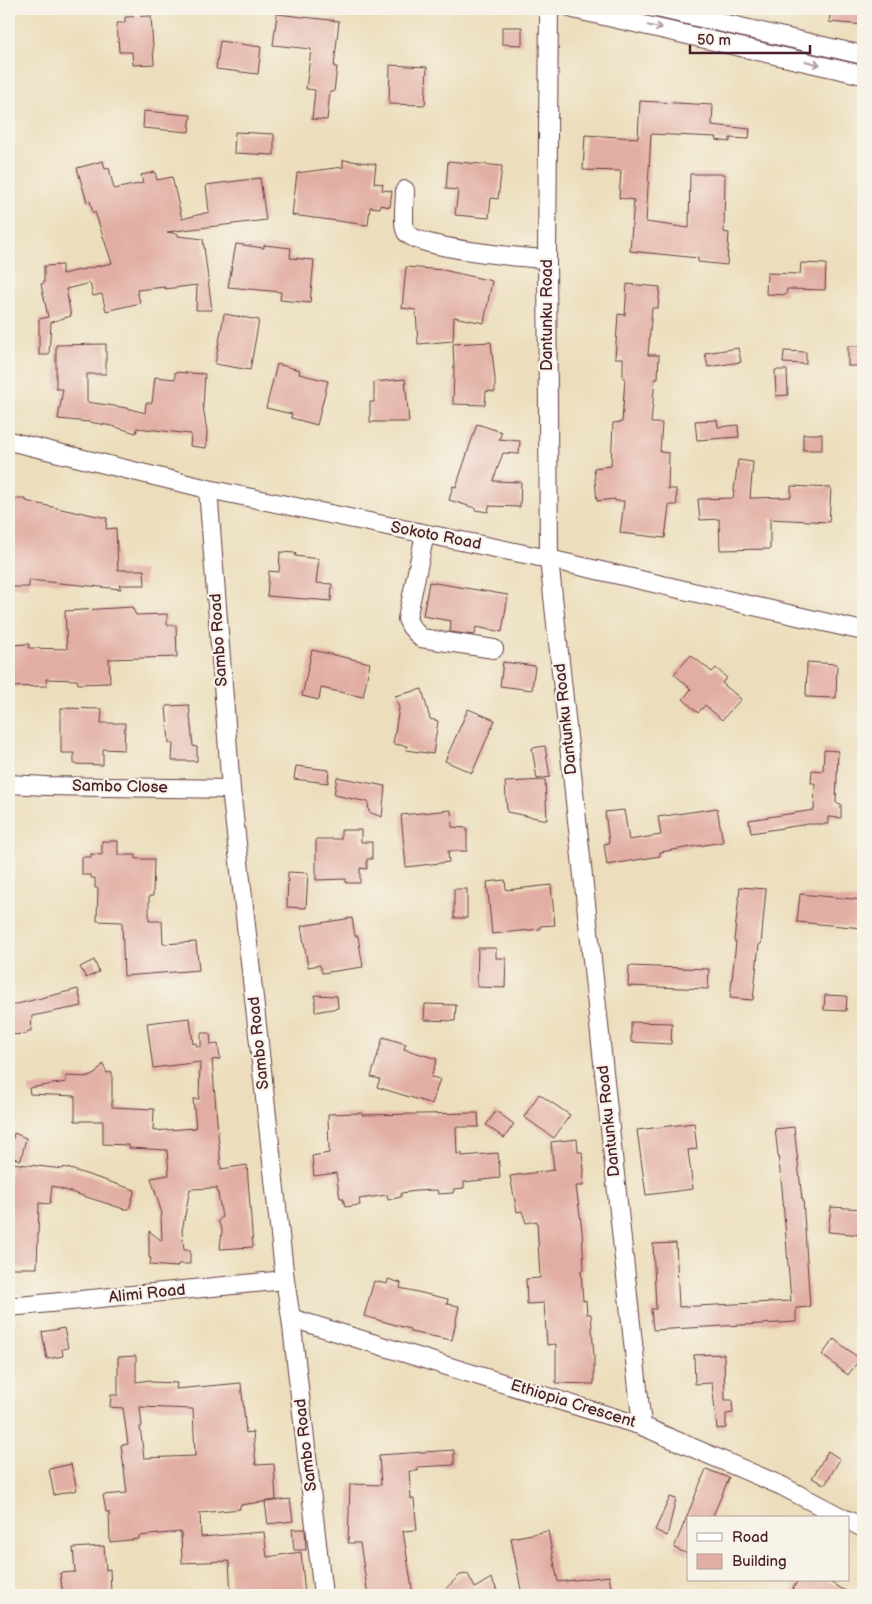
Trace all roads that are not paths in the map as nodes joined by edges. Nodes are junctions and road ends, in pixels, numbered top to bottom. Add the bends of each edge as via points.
1 (549, 9) edge
2 (573, 9) edge
3 (661, 9) edge
4 (863, 55) edge
5 (863, 74) edge
6 (405, 190) dead end
7 (547, 259) junction
8 (9, 441) edge
9 (208, 489) junction
10 (425, 534) junction
11 (549, 559) junction
12 (863, 631) edge
13 (494, 649) dead end
14 (9, 784) edge
15 (231, 789) junction
16 (285, 1280) junction
17 (9, 1307) edge
18 (291, 1318) junction
19 (642, 1426) junction
20 (839, 1516) edge
21 (850, 1521) edge
22 (863, 1528) edge
23 (323, 1595) edge

1 - 7 street, Dantunku Road
2 -> 5 street
3 - 4 street
6 - 7 street via 405,230 410,237 514,258
7 - 11 street, Dantunku Road
8 - 9 street, Sokoto Road
9 - 10 street, Sokoto Road
9 - 15 street, Sambo Road
10 - 11 street, Sokoto Road
10 - 13 street via 407,619 411,627 421,638
11 - 12 street, Sokoto Road
11 - 19 street, Dantunku Road
14 - 15 street, Sambo Close
15 - 16 street, Sambo Road
16 - 17 street, Alimi Road
16 - 18 street, Sambo Road
18 - 19 street, Ethiopia Crescent
18 - 23 street, Sambo Road
19 - 20 street, Ethiopia Crescent via 782,1486
21 - 22 street

